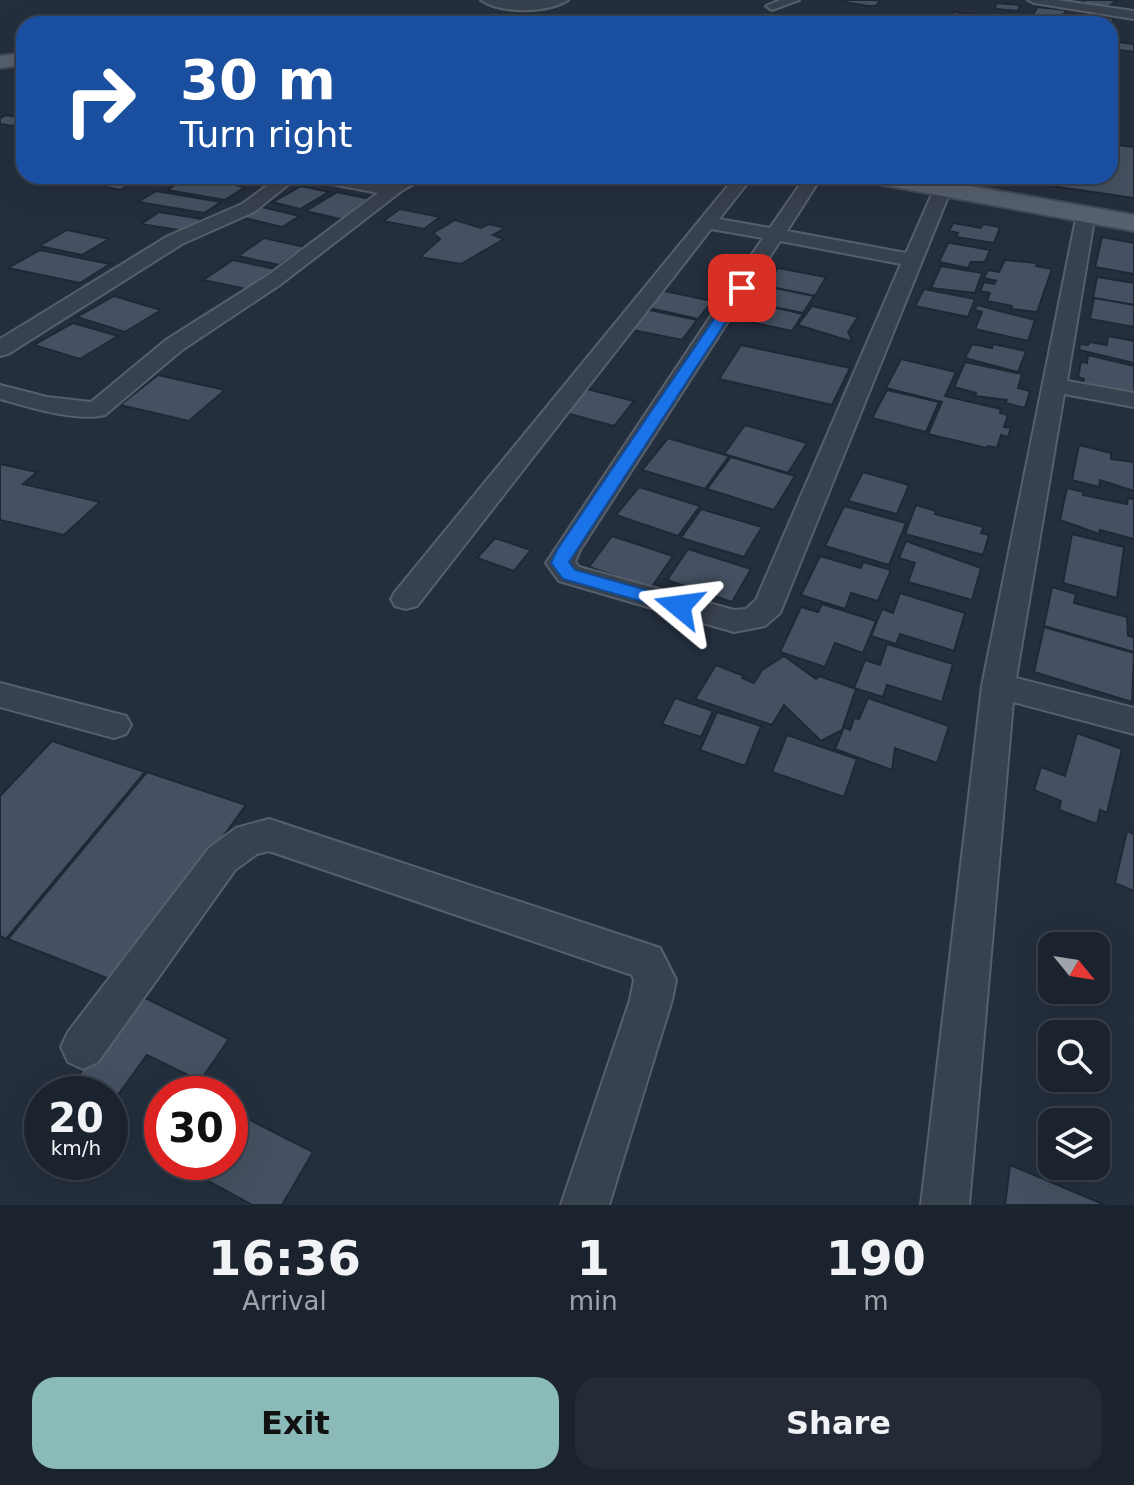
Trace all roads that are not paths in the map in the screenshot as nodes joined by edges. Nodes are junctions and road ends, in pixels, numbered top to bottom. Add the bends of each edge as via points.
1 (487, 0) edge
2 (562, 0) edge
3 (793, 0) edge
4 (1034, 0) edge
5 (772, 6) dead end
6 (1134, 15) edge
7 (280, 184) edge
8 (365, 184) edge
9 (405, 184) edge
10 (739, 184) edge
11 (809, 184) edge
12 (915, 184) edge
13 (395, 189) junction
14 (942, 189) junction
15 (1086, 214) junction
16 (709, 223) junction
17 (1134, 223) edge
18 (777, 235) junction
19 (914, 260) junction
20 (0, 349) edge
21 (1056, 386) junction
22 (0, 392) edge
23 (1134, 400) edge
24 (406, 599) dead end
25 (998, 686) junction
26 (0, 695) edge
27 (1134, 721) edge
28 (114, 725) dead end
29 (83, 1047) dead end
30 (585, 1205) edge
31 (945, 1205) edge

1 - 2 street via 526,7
3 - 5 street
4 - 6 street
7 - 20 street via 248,208 175,240
8 - 13 street
9 - 13 street
10 - 16 street
11 - 18 street
12 - 14 main road
13 - 22 street via 274,280 174,345 96,410
14 - 15 main road
14 - 19 street
15 - 17 main road
15 - 21 street
16 - 18 street
16 - 24 street
18 - 19 street
18 - 19 street via 566,550 560,563 569,574 734,621 754,619 769,606
21 - 23 street
21 - 25 street
25 - 27 street
25 - 31 street
26 - 28 street
29 - 30 street via 222,859 241,843 269,835 646,961 655,980 651,1000

